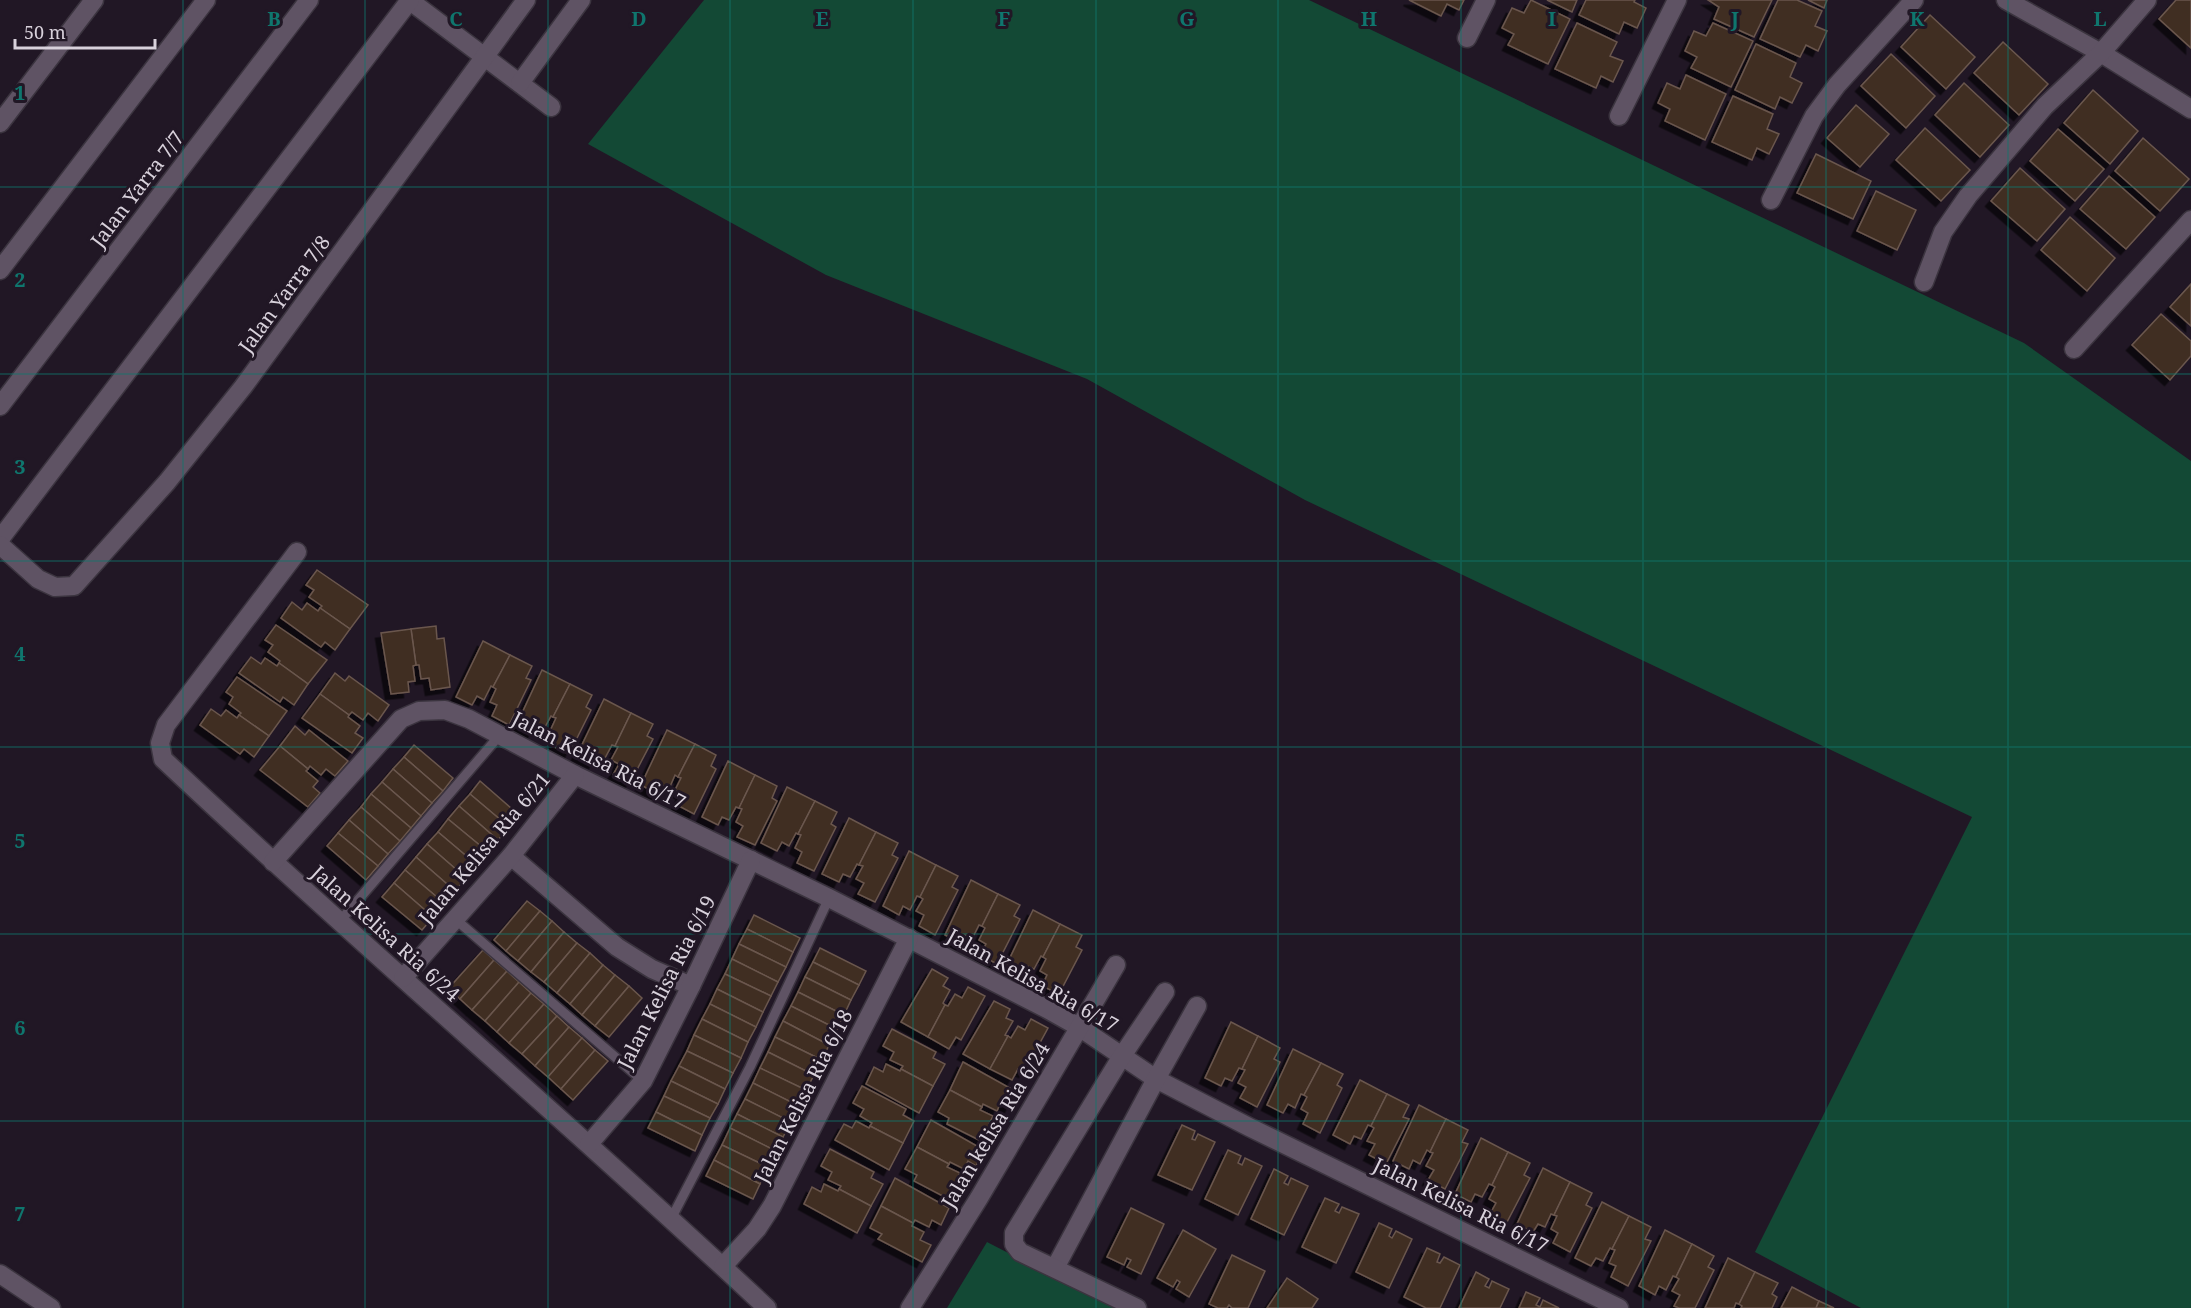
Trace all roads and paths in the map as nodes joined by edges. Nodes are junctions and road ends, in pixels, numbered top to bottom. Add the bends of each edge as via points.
1 (94, 0) edge
2 (206, 0) edge
3 (309, 0) edge
4 (410, 0) edge
5 (526, 0) edge
6 (581, 0) edge
7 (1486, 0) edge
8 (1677, 0) edge
9 (1914, 0) edge
10 (2006, 0) edge
11 (2147, 0) edge
12 (1467, 38) dead end
13 (2102, 53) junction
14 (484, 57) junction
15 (520, 83) junction
16 (551, 107) dead end
17 (2191, 109) edge
18 (1619, 116) dead end
19 (0, 123) edge
20 (1771, 200) dead end
21 (2191, 220) edge
22 (0, 270) edge
23 (1924, 282) dead end
24 (2074, 349) dead end
25 (0, 406) edge
26 (0, 539) edge
27 (0, 544) edge
28 (297, 552) dead end
29 (499, 736) junction
30 (575, 775) junction
31 (511, 856) junction
32 (751, 860) junction
33 (273, 862) junction
34 (830, 898) junction
35 (454, 918) junction
36 (340, 921) junction
37 (909, 938) junction
38 (1116, 965) dead end
39 (403, 978) junction
40 (691, 986) junction
41 (1165, 992) dead end
42 (1197, 1006) dead end
43 (1079, 1028) junction
44 (1122, 1056) junction
45 (1156, 1079) junction
46 (643, 1081) junction
47 (589, 1144) junction
48 (671, 1220) junction
49 (723, 1266) junction
50 (1055, 1268) junction
51 (0, 1274) edge
52 (22, 1300) edge
53 (51, 1308) edge
54 (768, 1308) edge
55 (910, 1308) edge
56 (1137, 1308) edge
57 (1619, 1308) edge

1 - 19 street
2 - 22 street
3 - 25 street, Jalan Yarra 7/7
4 - 14 street
4 - 26 street
5 - 14 street, Jalan Yarra 7/8
6 - 15 street
7 - 12 street
8 - 18 street
9 - 20 street via 1814,116
10 - 13 street
11 - 13 street
13 - 17 street
13 - 23 street via 2045,106 1968,196 1943,232
14 - 15 street
14 - 27 street, Jalan Yarra 7/8 via 243,387 167,482 74,586 55,587 38,579
15 - 16 street
21 - 24 street
28 - 33 street, Jalan Kelisa Ria 6/24 via 178,707 160,743 163,759
29 - 30 street, Jalan Kelisa Ria 6/17
29 - 33 street, Jalan Kelisa Ria 6/17 via 445,710 419,711 401,719
29 - 36 lane
30 - 31 street, Jalan Kelisa Ria 6/21
30 - 32 street, Jalan Kelisa Ria 6/17
31 - 35 street, Jalan Kelisa Ria 6/21
31 - 40 street via 617,947 652,969
32 - 34 street, Jalan Kelisa Ria 6/17
32 - 40 street, Jalan Kelisa Ria 6/19
33 - 36 street, Jalan Kelisa Ria 6/24
34 - 37 street, Jalan Kelisa Ria 6/17
34 - 48 lane via 750,1067
35 - 39 street, Jalan Kelisa Ria 6/21
35 - 46 lane
36 - 39 street, Jalan Kelisa Ria 6/24
37 - 43 street, Jalan Kelisa Ria 6/17
37 - 49 street, Jalan Kelisa Ria 6/18 via 772,1206
38 - 43 street, Jalan kelisa Ria 6/24
39 - 47 street, Jalan Kelisa Ria 6/24
40 - 46 street, Jalan Kelisa Ria 6/19
41 - 44 street
42 - 45 street
43 - 44 street, Jalan Kelisa Ria 6/17
43 - 55 street, Jalan kelisa Ria 6/24
44 - 45 street, Jalan Kelisa Ria 6/17
44 - 50 street via 1014,1233 1014,1244 1020,1252
45 - 50 street
45 - 57 street, Jalan Kelisa Ria 6/17
46 - 47 street, Jalan Kelisa Ria 6/19
47 - 48 street, Jalan Kelisa Ria 6/24
48 - 49 street, Jalan Kelisa Ria 6/24
49 - 54 street, Jalan Kelisa Ria 6/24
50 - 56 street
51 - 52 street
52 - 53 street

